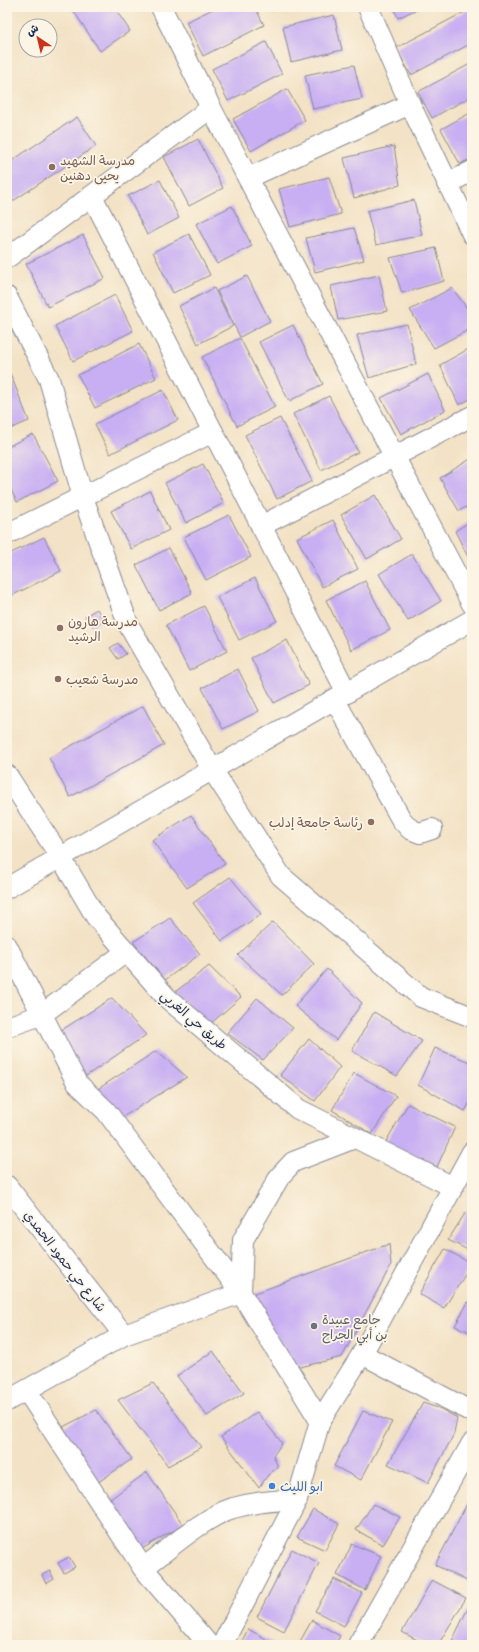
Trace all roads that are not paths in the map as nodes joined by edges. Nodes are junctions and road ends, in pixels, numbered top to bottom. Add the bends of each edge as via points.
1 (161, 7) edge
2 (368, 7) edge
3 (410, 104) junction
4 (211, 108) junction
5 (472, 171) edge
6 (248, 178) junction
7 (447, 184) junction
8 (92, 196) junction
9 (472, 234) edge
10 (7, 258) edge
11 (7, 297) edge
12 (472, 416) edge
13 (213, 432) junction
14 (395, 458) junction
15 (82, 497) junction
16 (261, 526) junction
17 (7, 534) edge
18 (470, 595) edge
19 (472, 620) edge
20 (341, 697) junction
21 (213, 771) junction
22 (7, 775) edge
23 (432, 829) dead end
24 (61, 858) junction
25 (7, 888) edge
26 (7, 946) edge
27 (126, 952) junction
28 (41, 1015) junction
29 (472, 1017) edge
30 (7, 1027) edge
31 (355, 1138) junction
32 (472, 1152) edge
33 (7, 1186) edge
34 (453, 1187) junction
35 (241, 1293) junction
36 (124, 1335) junction
37 (362, 1354) junction
38 (27, 1391) junction
39 (7, 1401) edge
40 (472, 1412) edge
41 (320, 1421) junction
42 (472, 1443) edge
43 (298, 1500) junction
44 (143, 1568) junction
45 (209, 1645) edge
46 (222, 1645) edge
47 (358, 1645) edge

1 - 4 street
2 - 3 street
3 - 6 street
3 - 7 street
4 - 6 street
4 - 8 street
5 - 7 street
6 - 14 street
7 - 9 street
8 - 10 street
8 - 13 street
11 - 15 street via 49,379
12 - 14 street
13 - 15 street
13 - 16 street
14 - 16 street
14 - 18 street
15 - 17 street
15 - 21 street via 128,624
16 - 20 street
19 - 20 street
20 - 21 street
20 - 23 street via 401,819 410,829 420,833
21 - 24 street
21 - 29 street via 281,876 421,997
22 - 24 street, طريق حي الغربي
24 - 25 street
24 - 27 street, طريق حي الغربي via 96,917
26 - 28 street
27 - 28 street
27 - 31 street, طريق حي الغربي via 167,998 298,1109
28 - 30 street
28 - 35 street via 77,1083 106,1111
31 - 34 street, طريق حي الغربي
31 - 35 street via 293,1162 280,1176 243,1240
32 - 34 street
33 - 36 street, شارع حي حمود الحمدي
34 - 37 street
35 - 36 street
35 - 41 street
36 - 38 street
37 - 40 street
37 - 41 street
38 - 39 street
38 - 44 street
41 - 43 street
42 - 47 street
43 - 44 street via 266,1501 232,1509 202,1525
43 - 46 street
44 - 45 street

